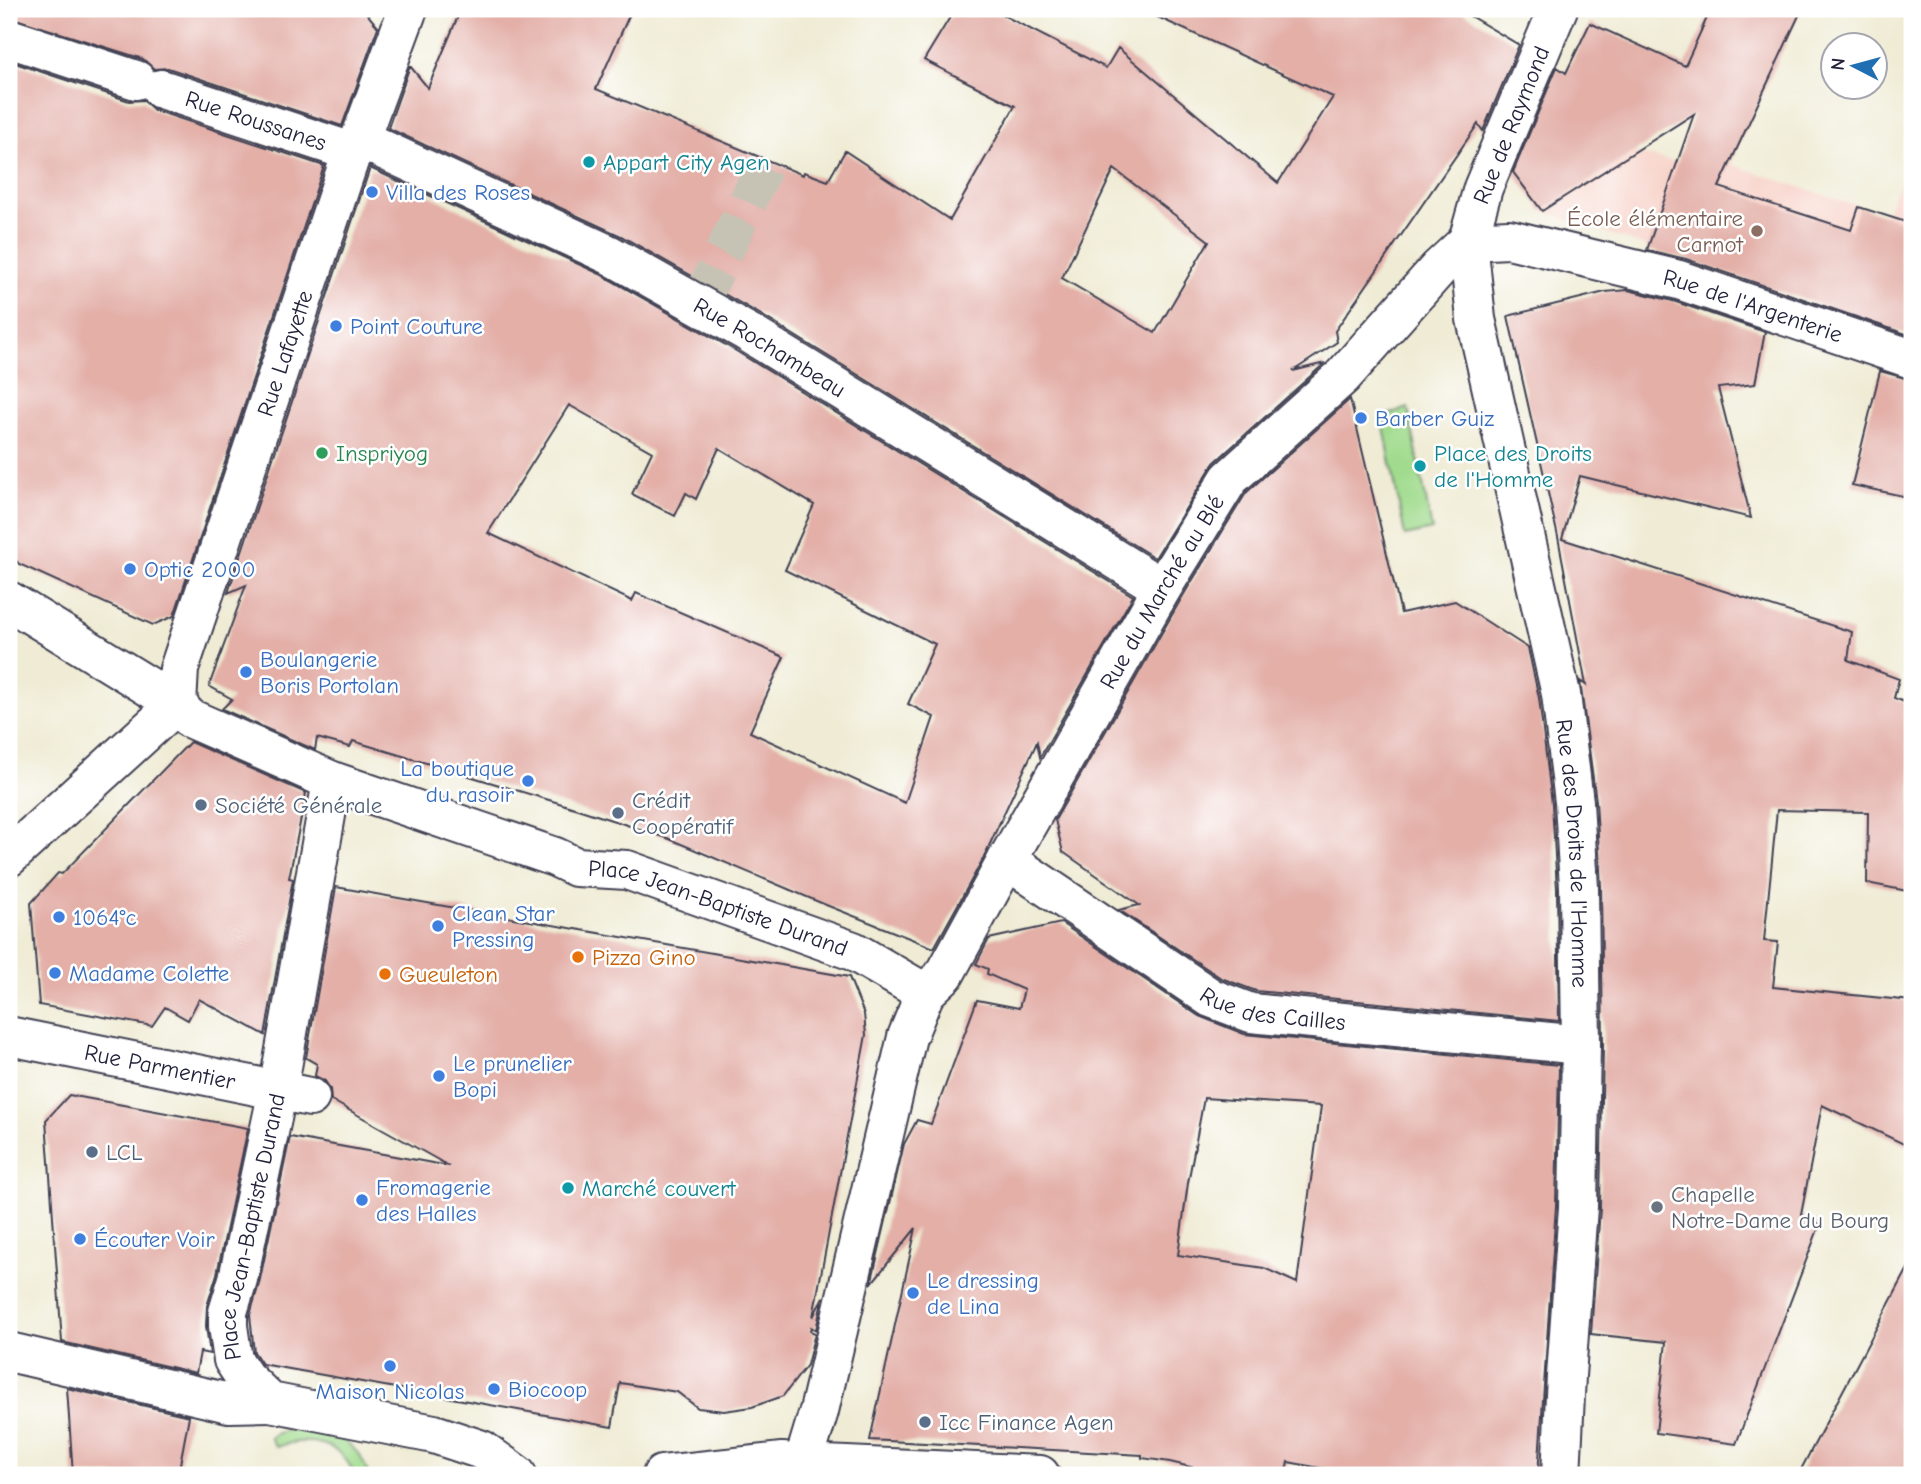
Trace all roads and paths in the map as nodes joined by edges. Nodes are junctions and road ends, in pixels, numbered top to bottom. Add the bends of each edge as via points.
1 (1558, 9) edge
2 (400, 12) edge
3 (9, 38) edge
4 (356, 145) junction
5 (1468, 242) junction
6 (1912, 359) edge
7 (1162, 588) junction
8 (9, 601) edge
9 (177, 704) junction
10 (332, 781) junction
11 (9, 857) edge
12 (1007, 860) junction
13 (925, 993) junction
14 (9, 1037) edge
15 (1581, 1045) junction
16 (294, 1093) junction
17 (9, 1352) edge
18 (270, 1402) junction
19 (803, 1464) junction
20 (989, 1474) edge
21 (517, 1475) edge
22 (662, 1475) edge
23 (1040, 1475) edge
24 (1561, 1475) edge

1 - 5 street, Rue de Raymond via 1483,188
2 - 4 street, Rue Lafayette
3 - 4 street, Rue Roussanes
4 - 7 street, Rue Rochambeau via 610,255 747,332
4 - 9 street, Rue Lafayette via 179,669
5 - 6 street, Rue de l'Argenterie via 1509,239 1679,280
5 - 7 street, Rue du Marché au Blé via 1342,376 1229,479
5 - 15 street, Rue des Droits de l'Homme via 1476,319 1561,694 1579,888
7 - 12 street, Rue du Marché au Blé
8 - 9 street
9 - 10 street via 189,718
9 - 11 street
10 - 13 street, Place Jean-Baptiste Durand via 576,867 627,870 853,951
10 - 16 street, Place Jean-Baptiste Durand
12 - 13 street, Rue du Marché au Blé via 945,974
12 - 15 street, Rue des Cailles via 1211,998 1251,1013
13 - 19 street via 907,1037
14 - 16 street, Rue Parmentier
15 - 24 street, Rue des Droits de l'Homme via 1578,1207
16 - 18 street, Place Jean-Baptiste Durand via 228,1312 233,1360
17 - 18 street via 229,1404
18 - 21 street via 434,1434 482,1450
19 - 20 street
19 - 22 street via 782,1462
20 - 23 street

